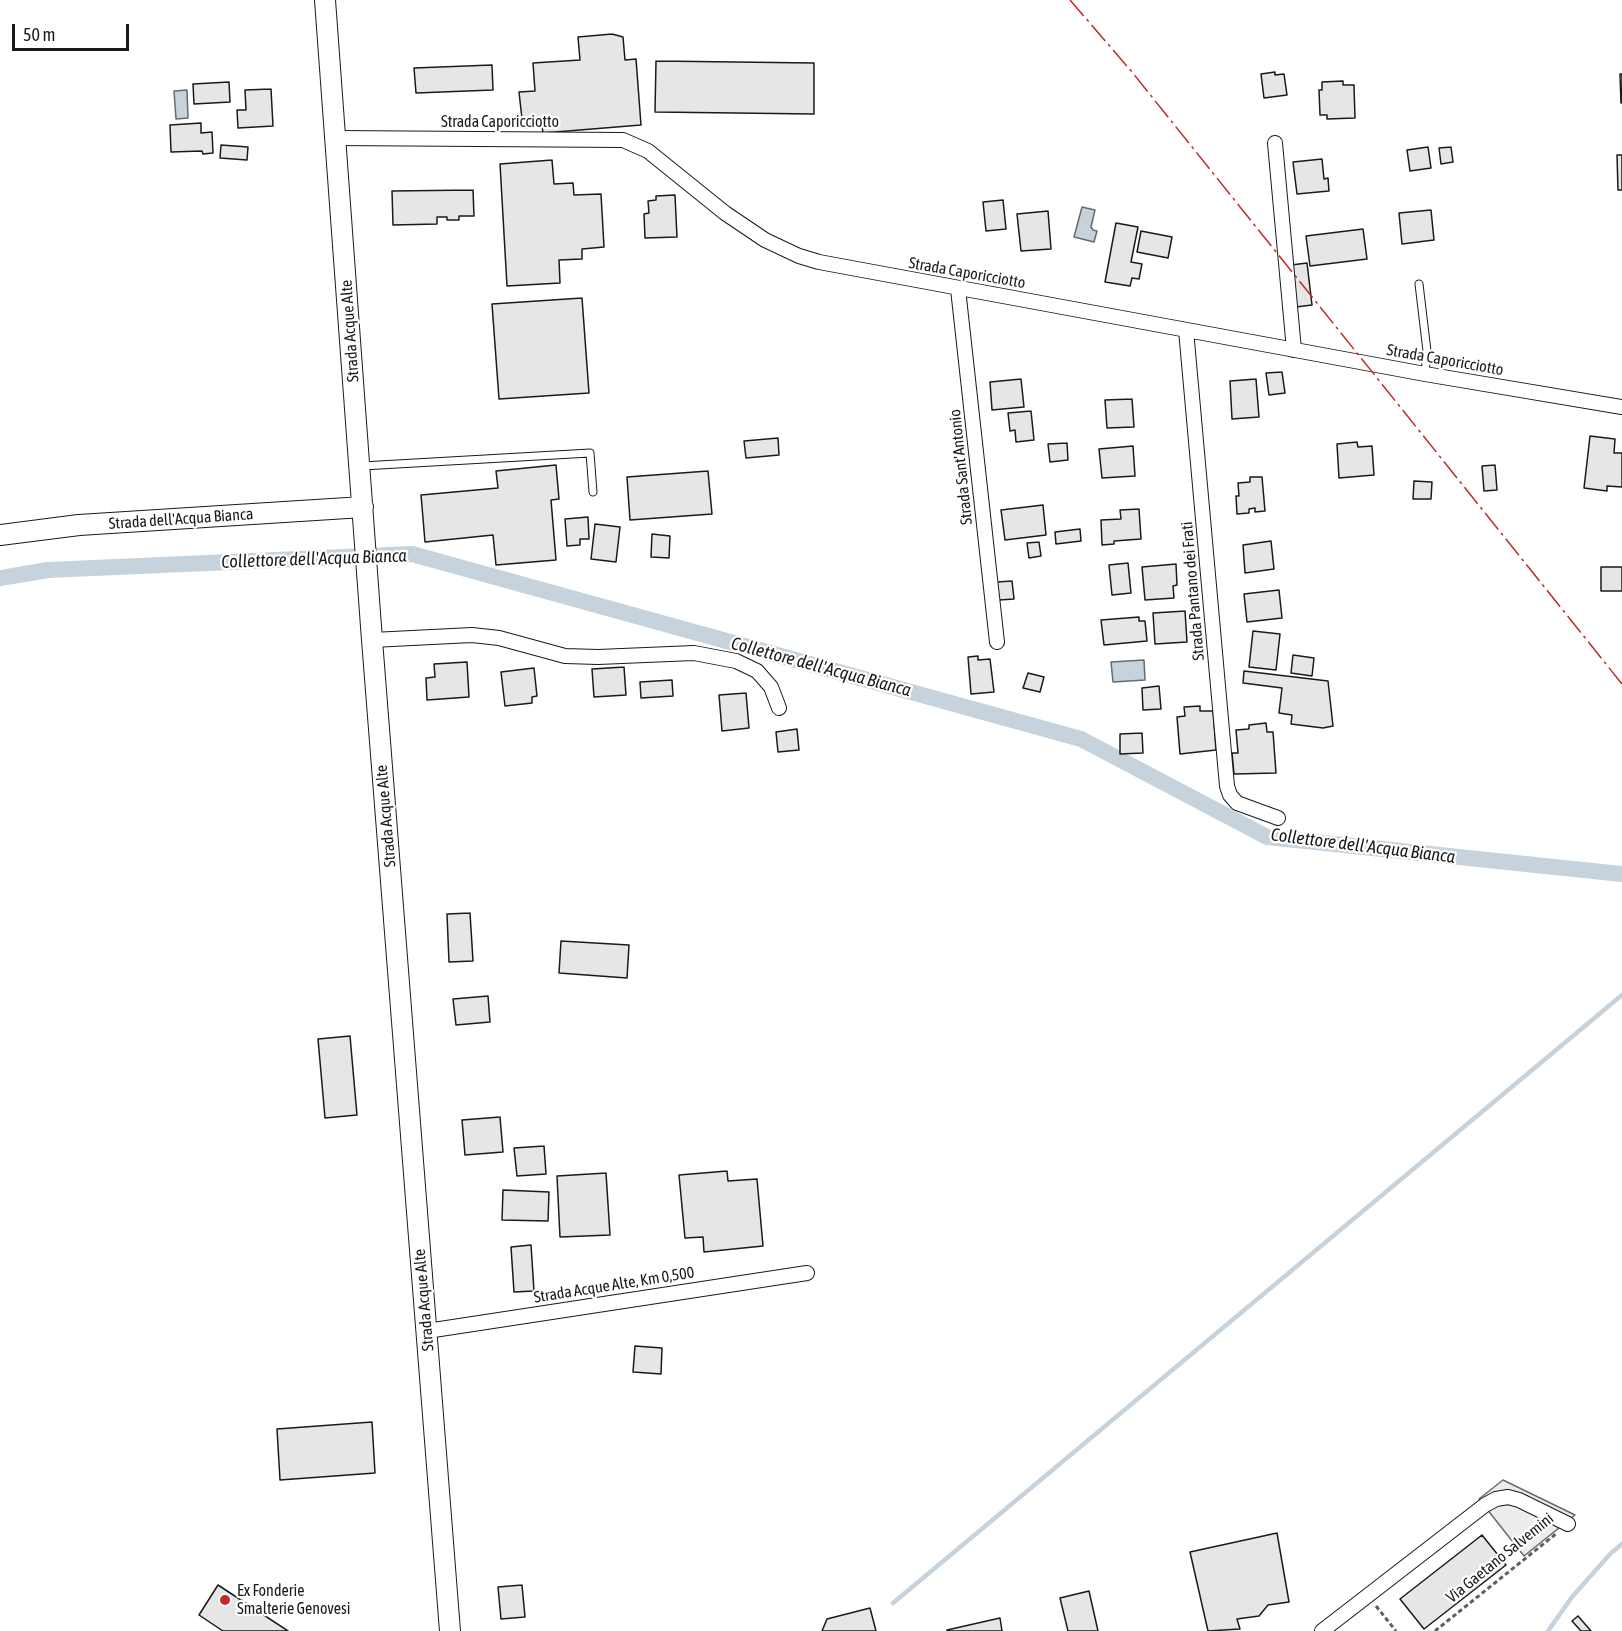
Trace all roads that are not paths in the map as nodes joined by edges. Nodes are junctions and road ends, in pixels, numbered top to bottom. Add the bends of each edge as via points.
1 (325, 0) edge
2 (335, 138) junction
3 (1275, 143) dead end
4 (1419, 284) dead end
5 (958, 289) junction
6 (1185, 330) junction
7 (1294, 350) junction
8 (1425, 374) junction
9 (1622, 407) edge
10 (360, 466) junction
11 (593, 492) dead end
12 (363, 507) junction
13 (0, 535) edge
14 (372, 640) junction
15 (997, 642) dead end
16 (779, 708) dead end
17 (1278, 818) dead end
18 (807, 1273) dead end
19 (427, 1330) junction
20 (1568, 1524) road end
21 (450, 1631) edge
22 (1322, 1631) edge

1 - 2 main road, Strada Acque Alte
2 - 5 street, Strada Caporicciotto via 623,140 648,151 736,221 782,248 828,264
2 - 10 main road, Strada Acque Alte
3 - 7 street
4 - 8 lane
5 - 6 street, Strada Caporicciotto
5 - 15 street, Strada Sant'Antonio
6 - 7 street, Strada Caporicciotto
6 - 17 street, Strada Pantano dei Frati via 1227,786 1237,803
7 - 8 street, Strada Caporicciotto
8 - 9 street, Strada Caporicciotto
10 - 11 lane via 590,453
10 - 12 main road, Strada Acque Alte
12 - 13 main road, Strada dell'Acqua Bianca via 79,525
12 - 14 main road, Strada Acque Alte
14 - 16 street via 472,634 565,656 694,653 736,661 757,671 769,682
14 - 19 main road, Strada Acque Alte
18 - 19 street, Strada Acque Alte, Km 0,500
19 - 21 main road, Strada Acque Alte
20 - 22 street, Via Gaetano Salvemini via 1519,1500 1496,1499

